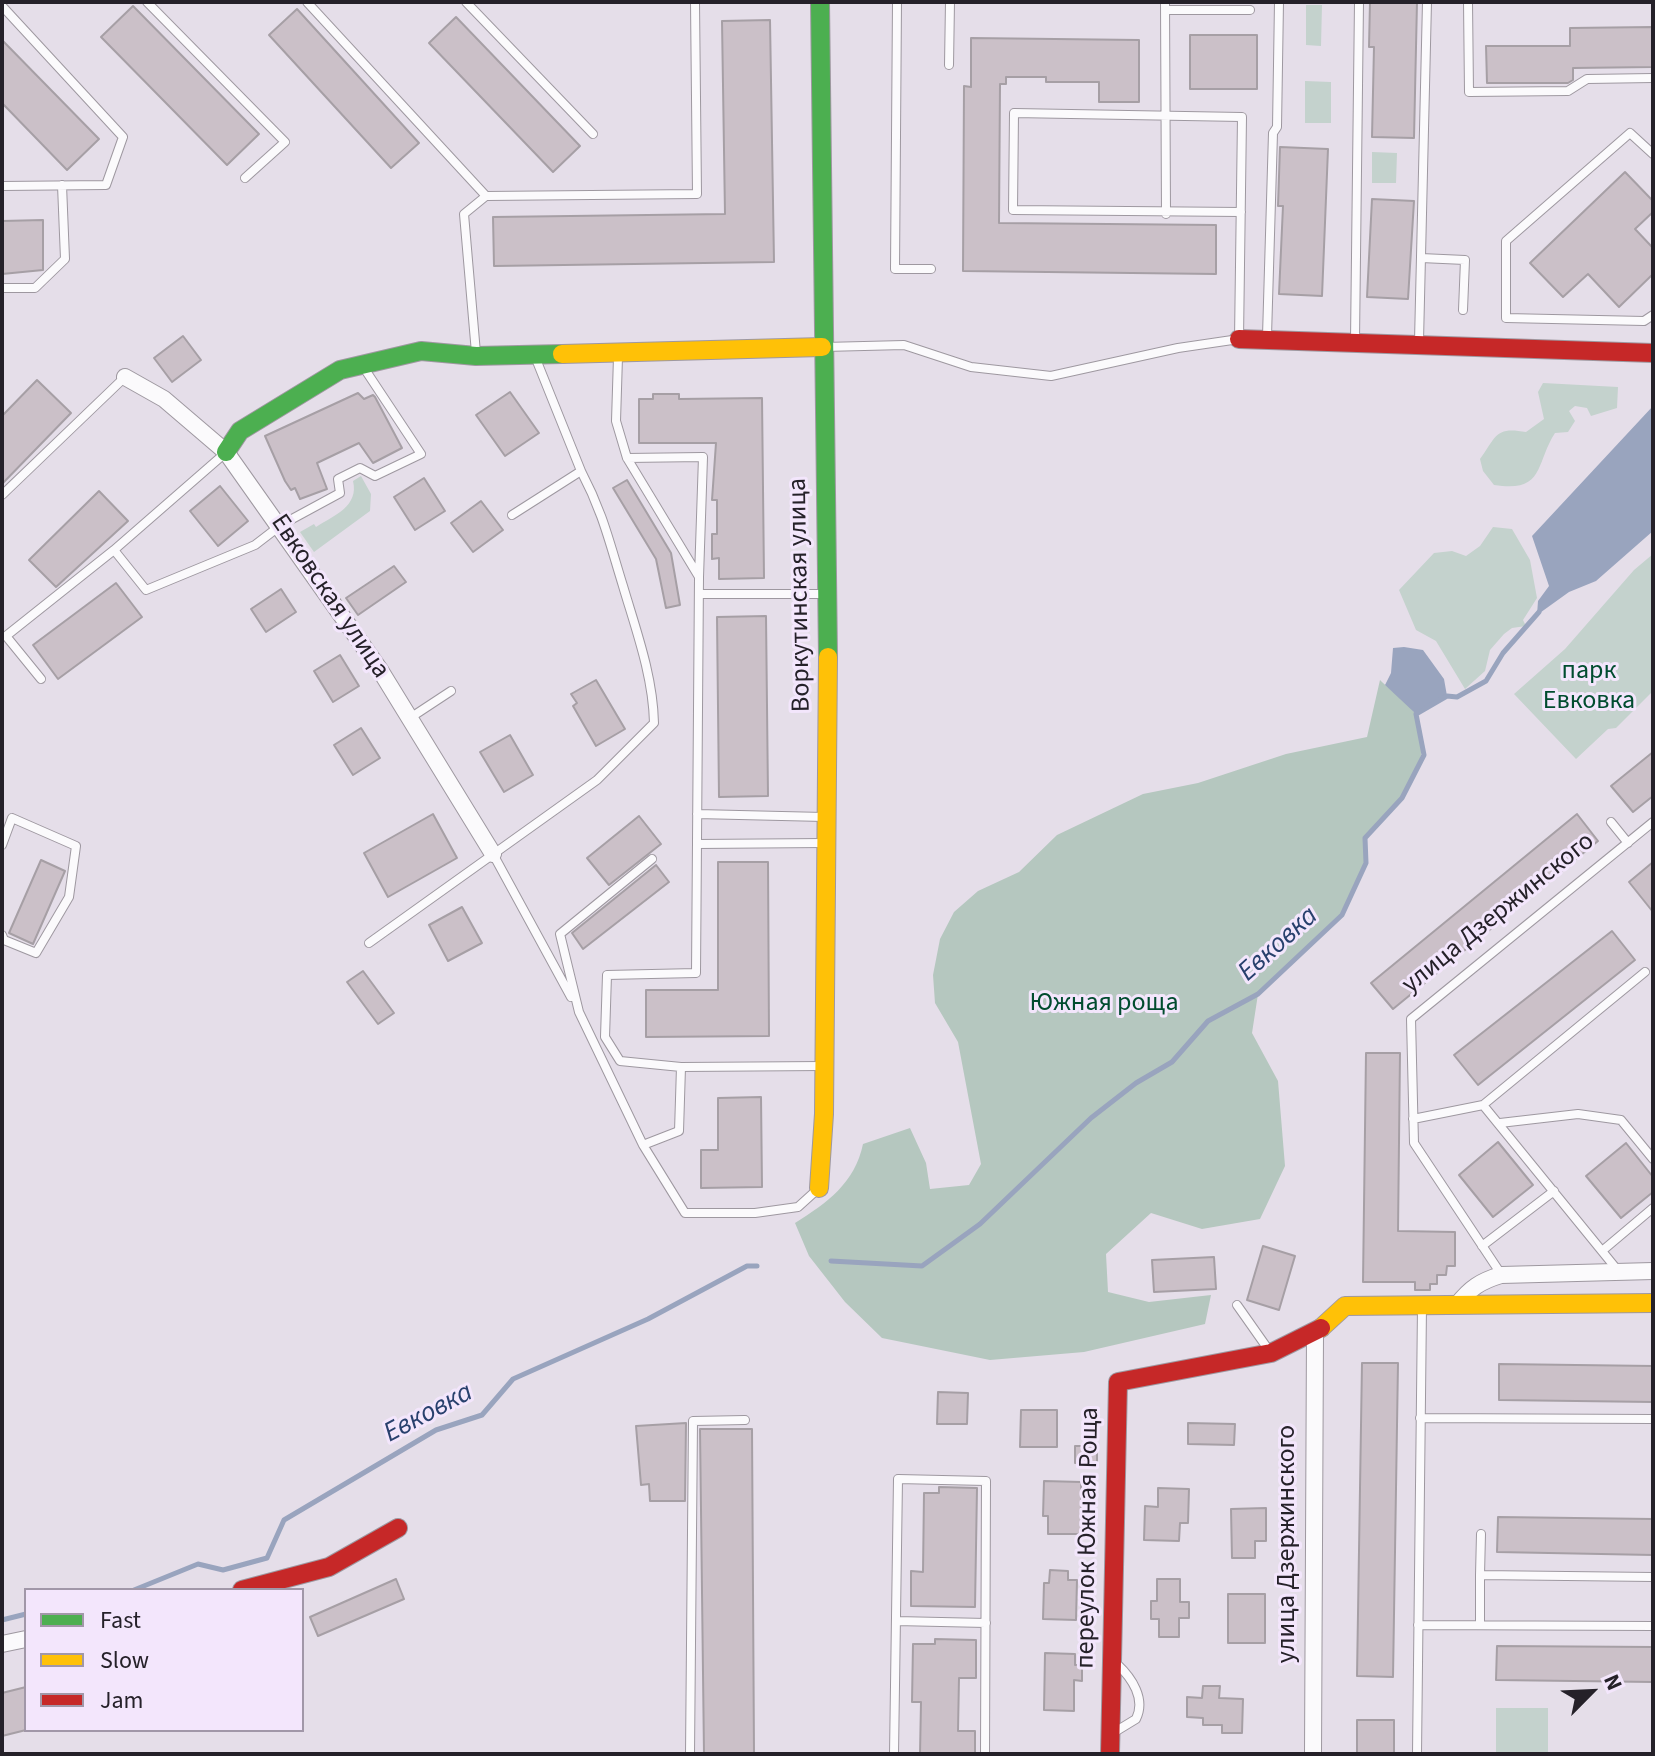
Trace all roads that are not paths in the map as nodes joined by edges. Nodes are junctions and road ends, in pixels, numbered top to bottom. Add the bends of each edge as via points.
1 (147, 2) edge
2 (307, 2) edge
3 (466, 2) edge
4 (695, 2) edge
5 (820, 2) edge
6 (897, 2) edge
7 (950, 2) edge
8 (1279, 2) edge
9 (1359, 2) edge
10 (1427, 2) edge
11 (1468, 2) edge
12 (2, 6) edge
13 (1165, 6) edge
14 (1250, 10) dead end
15 (949, 65) dead end
16 (1653, 78) edge
17 (1166, 115) junction
18 (593, 134) dead end
19 (1653, 154) edge
20 (245, 178) dead end
21 (62, 185) junction
22 (2, 186) edge
23 (486, 196) junction
24 (1241, 212) junction
25 (1166, 214) junction
26 (1421, 258) junction
27 (931, 269) dead end
28 (2, 288) edge
29 (1463, 310) dead end
30 (1653, 315) edge
31 (1239, 339) junction
32 (1267, 340) junction
33 (1355, 345) junction
34 (1419, 346) junction
35 (822, 347) junction
36 (618, 352) junction
37 (1653, 353) edge
38 (534, 354) junction
39 (476, 356) junction
40 (361, 363) junction
41 (125, 377) joint
42 (226, 452) junction
43 (627, 458) junction
44 (581, 471) junction
45 (2, 495) edge
46 (512, 515) dead end
47 (281, 525) junction
48 (114, 550) junction
49 (699, 577) junction
50 (699, 594) junction
51 (829, 594) junction
52 (41, 679) dead end
53 (451, 691) dead end
54 (410, 718) junction
55 (697, 814) junction
56 (828, 817) junction
57 (1611, 822) dead end
58 (1653, 822) edge
59 (828, 843) junction
60 (1628, 843) junction
61 (697, 844) junction
62 (2, 845) edge
63 (493, 854) junction
64 (652, 859) dead end
65 (2, 935) edge
66 (369, 943) dead end
67 (1645, 972) dead end
68 (579, 1012) junction
69 (620, 1061) junction
70 (824, 1066) junction
71 (681, 1067) junction
72 (608, 1075) junction
73 (1483, 1105) junction
74 (1413, 1119) junction
75 (1500, 1123) junction
76 (643, 1145) junction
77 (1653, 1159) edge
78 (819, 1188) joint
79 (1554, 1191) junction
80 (1653, 1208) edge
81 (1482, 1246) junction
82 (1602, 1251) junction
83 (1653, 1271) edge
84 (1620, 1272) junction
85 (1501, 1275) junction
86 (1653, 1303) edge
87 (1237, 1305) dead end
88 (1457, 1305) junction
89 (1422, 1306) junction
90 (1315, 1334) junction
91 (1271, 1353) junction
92 (1420, 1418) junction
93 (1653, 1419) edge
94 (745, 1420) dead end
95 (398, 1528) dead end
96 (1481, 1534) dead end
97 (1480, 1575) junction
98 (1653, 1577) edge
99 (250, 1588) edge
100 (896, 1621) junction
101 (986, 1623) junction
102 (1418, 1625) junction
103 (1480, 1625) junction
104 (1653, 1626) edge
105 (24, 1639) edge
106 (2, 1644) edge
107 (1112, 1662) junction
108 (1111, 1733) junction
109 (690, 1754) edge
110 (894, 1754) edge
111 (985, 1754) edge
112 (1110, 1754) edge
113 (1313, 1754) edge
114 (1417, 1754) edge

1 - 20 lane via 285,142
2 - 23 lane
3 - 18 lane
4 - 23 lane via 697,194
5 - 35 street, Воркутинская улица
6 - 27 lane via 895,269
7 - 15 lane
8 - 32 lane
9 - 33 lane
10 - 26 lane
11 - 16 lane via 1469,92 1568,91 1587,79
12 - 21 lane via 123,137 106,185
13 - 14 lane
13 - 17 lane
17 - 24 lane via 1242,117
17 - 25 lane
17 - 25 lane via 1014,113 1013,210
19 - 30 lane via 1630,133 1506,241 1506,318 1644,321
21 - 22 lane
21 - 28 lane via 65,259 35,288
23 - 39 lane via 464,214
24 - 25 lane
24 - 31 lane
26 - 29 lane via 1465,260
26 - 34 lane
31 - 32 street
31 - 35 lane via 1051,376 971,367 904,345
32 - 33 street
33 - 34 street
34 - 37 street
35 - 36 street
35 - 51 street, Воркутинская улица
36 - 38 street
36 - 43 lane via 616,421
38 - 39 street
38 - 44 lane
39 - 40 street via 421,351
40 - 42 street via 317,383 240,431
40 - 47 lane via 421,454 375,476 360,468 338,479 340,493
41 - 42 street, Евковская улица via 164,399
41 - 45 lane
42 - 47 street, Евковская улица
42 - 48 lane
43 - 49 lane
43 - 49 lane via 703,457
44 - 46 lane
44 - 63 lane via 603,512 634,614 654,723 597,780
47 - 48 lane via 255,545 146,590
47 - 54 street, Евковская улица
48 - 52 lane via 6,636
49 - 50 lane
50 - 51 lane
50 - 55 lane
51 - 56 street, Воркутинская улица
53 - 54 lane
54 - 63 street, Евковская улица
55 - 56 lane
55 - 61 lane
56 - 59 street, Воркутинская улица
57 - 60 lane
58 - 60 lane, улица Дзержинского
59 - 61 lane
59 - 70 street, Воркутинская улица
60 - 74 lane, улица Дзержинского via 1411,1019
61 - 69 lane via 696,973 607,975 605,1037
62 - 65 lane via 12,818 76,846 69,897 36,953
63 - 66 lane
63 - 68 lane
64 - 68 lane via 560,934
67 - 73 lane
68 - 72 lane
69 - 71 lane
69 - 72 lane
70 - 71 lane
70 - 78 street, Воркутинская улица
71 - 76 lane via 679,1131
72 - 76 lane
73 - 74 lane
73 - 75 lane
74 - 81 lane, улица Дзержинского via 1414,1143
75 - 77 lane via 1578,1114 1621,1120
75 - 79 lane
76 - 78 lane via 685,1213 798,1207
79 - 81 lane
79 - 82 lane
80 - 82 lane
81 - 85 lane, улица Дзержинского
82 - 84 lane
83 - 84 street
84 - 85 street
85 - 88 street via 1482,1281
86 - 88 street, переулок Южная Роща
87 - 91 lane
88 - 89 street, переулок Южная Роща
89 - 90 street, переулок Южная Роща via 1345,1306
89 - 92 lane
90 - 91 street, переулок Южная Роща
90 - 113 street, улица Дзержинского
91 - 107 street, переулок Южная Роща via 1118,1382
92 - 93 lane
92 - 102 lane
94 - 109 lane via 693,1421
95 - 99 street via 329,1567
96 - 97 lane
97 - 98 lane
97 - 103 lane
100 - 101 lane
100 - 101 lane via 898,1479 911,1479 986,1481
100 - 110 lane
101 - 111 lane
102 - 103 lane
102 - 114 lane
103 - 104 lane
105 - 106 street
107 - 108 street, переулок Южная Роща
107 - 108 lane via 1134,1684 1140,1705 1136,1719
108 - 112 street, переулок Южная Роща

